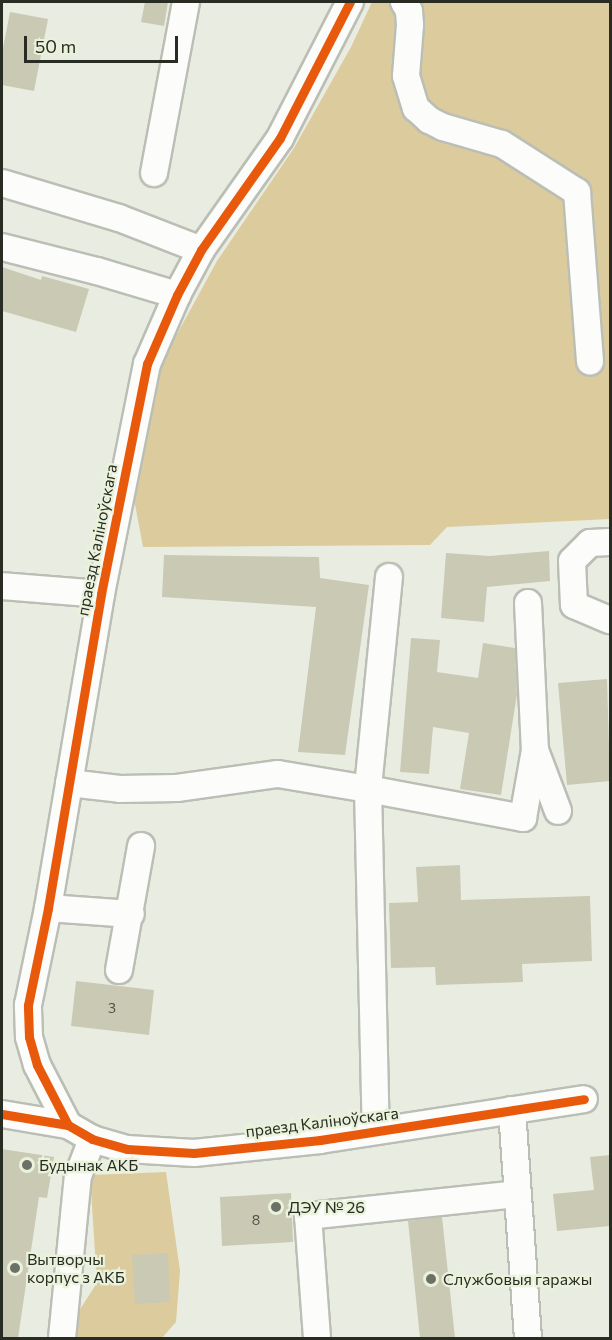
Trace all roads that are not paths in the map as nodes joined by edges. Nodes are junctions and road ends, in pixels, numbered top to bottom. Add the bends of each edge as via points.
1 (186, 2) edge
2 (350, 2) edge
3 (404, 2) edge
4 (154, 173) dead end
5 (2, 183) edge
6 (2, 247) edge
7 (201, 250) junction
8 (177, 295) junction
9 (590, 362) dead end
10 (610, 542) edge
11 (389, 578) dead end
12 (2, 586) edge
13 (101, 594) junction
14 (528, 603) dead end
15 (610, 620) edge
16 (535, 750) junction
17 (69, 783) junction
18 (368, 789) junction
19 (558, 811) dead end
20 (141, 846) dead end
21 (48, 908) junction
22 (131, 914) junction
23 (119, 970) dead end
24 (584, 1099) dead end
25 (512, 1110) junction
26 (2, 1114) edge
27 (68, 1125) junction
28 (376, 1131) junction
29 (92, 1139) junction
30 (518, 1194) junction
31 (62, 1338) edge
32 (317, 1338) edge
33 (528, 1338) edge

1 - 4 street
2 - 7 street, праезд Каліноўскага via 280,138
3 - 9 street via 410,25 406,76 416,108 443,127 502,144 577,192
5 - 7 street via 119,218
6 - 8 street
7 - 8 street, праезд Каліноўскага
8 - 13 street, праезд Каліноўскага via 147,364
10 - 15 street via 591,543 572,561 574,605
11 - 18 street
12 - 13 street
13 - 17 street, праезд Каліноўскага
14 - 16 street
16 - 18 street via 523,818
16 - 19 street
17 - 18 street via 120,789 177,788 278,774
17 - 21 street, праезд Каліноўскага
18 - 28 street
20 - 22 street
21 - 22 street
21 - 27 street, праезд Каліноўскага via 28,1005 29,1037 37,1065
22 - 23 street
24 - 25 street, праезд Каліноўскага
25 - 28 street, праезд Каліноўскага
25 - 30 street
26 - 27 street, праезд Каліноўскага
27 - 29 street, праезд Каліноўскага
28 - 29 street, праезд Каліноўскага via 194,1153 128,1149
29 - 31 street via 78,1176
30 - 32 street via 308,1216
30 - 33 street

